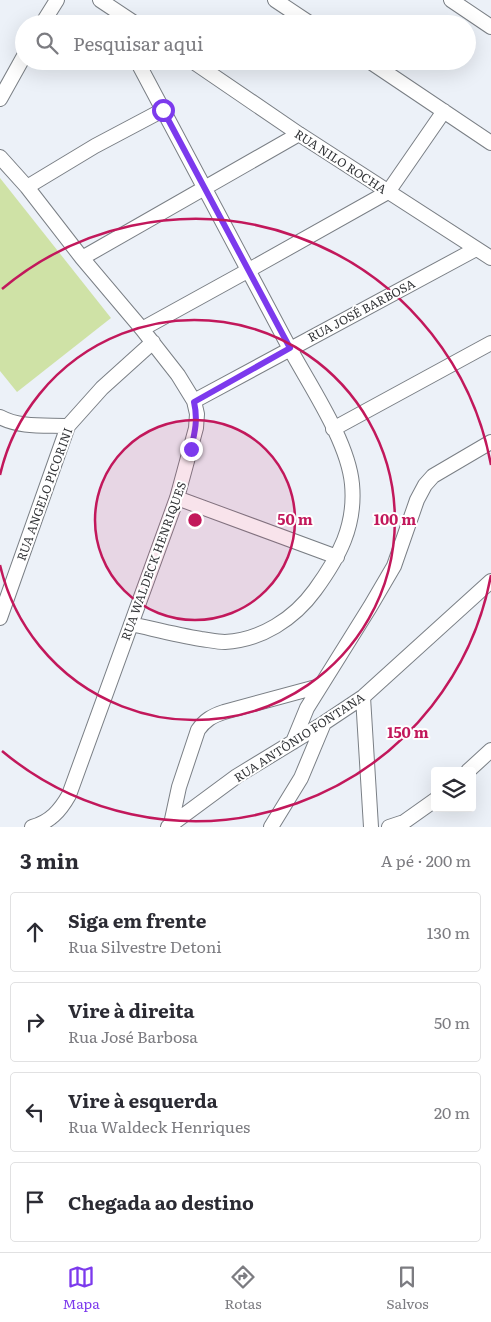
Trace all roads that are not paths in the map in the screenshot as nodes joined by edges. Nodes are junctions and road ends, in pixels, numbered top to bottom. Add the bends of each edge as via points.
1 (57, 0) edge
2 (275, 0) edge
3 (451, 0) edge
4 (107, 2) edge
5 (48, 15) edge
6 (114, 15) edge
7 (124, 15) edge
8 (298, 15) edge
9 (473, 15) edge
10 (476, 17) edge
11 (491, 27) edge
12 (16, 70) edge
13 (142, 70) edge
14 (205, 70) edge
15 (382, 70) edge
16 (0, 99) edge
17 (163, 110) junction
18 (444, 111) junction
19 (298, 134) junction
20 (491, 143) edge
21 (0, 156) edge
22 (27, 187) junction
23 (204, 187) junction
24 (388, 192) junction
25 (476, 248) junction
26 (82, 258) junction
27 (491, 258) edge
28 (249, 270) junction
29 (142, 328) junction
30 (153, 342) junction
31 (491, 343) edge
32 (290, 348) junction
33 (194, 402) junction
34 (0, 417) edge
35 (68, 426) junction
36 (333, 429) junction
37 (491, 442) edge
38 (177, 498) junction
39 (337, 557) junction
40 (490, 584) edge
41 (0, 618) edge
42 (131, 624) junction
43 (320, 686) junction
44 (363, 697) junction
45 (324, 723) junction
46 (293, 742) junction
47 (491, 750) edge
48 (472, 767) edge
49 (431, 803) edge
50 (169, 826) edge
51 (32, 827) edge
52 (271, 827) edge
53 (371, 827) edge
54 (389, 827) edge

1 - 5 street
2 - 8 street
3 - 9 street
4 - 6 street
4 - 7 street
10 - 11 street
12 - 16 street
13 - 17 street
14 - 19 street, RUA NILO ROCHA
15 - 18 street
17 - 22 street
17 - 23 street
18 - 20 street
18 - 24 street
19 - 23 street
19 - 24 street, RUA NILO ROCHA
21 - 22 street, RUA WALDECK HENRIQUES
22 - 26 street, RUA WALDECK HENRIQUES
23 - 26 street
23 - 28 street
24 - 25 street, RUA NILO ROCHA
24 - 28 street
25 - 27 street, RUA NILO ROCHA
25 - 32 street, RUA JOSÉ BARBOSA
26 - 29 street, RUA WALDECK HENRIQUES
28 - 29 street
28 - 32 street
29 - 30 street, RUA WALDECK HENRIQUES
30 - 33 street, RUA WALDECK HENRIQUES via 188,388
30 - 35 street, RUA ANGELO PICORINI via 102,388
31 - 36 street
32 - 33 street, RUA JOSÉ BARBOSA
32 - 36 street
33 - 38 street, RUA WALDECK HENRIQUES via 196,428
34 - 35 street via 19,424
35 - 41 street, RUA ANGELO PICORINI
36 - 39 street via 348,458 353,501 347,535
37 - 43 street via 433,476 425,485 394,566
38 - 39 street
38 - 42 street, RUA WALDECK HENRIQUES
39 - 42 street via 307,601 279,625 252,638 223,642
40 - 44 street, RUA ANTÔNIO FONTANA
42 - 51 street, RUA WALDECK HENRIQUES via 69,795 52,818
43 - 46 street
43 - 50 street via 224,712 204,722 198,730 178,787
44 - 45 street, RUA ANTÔNIO FONTANA
44 - 53 street
45 - 46 street, RUA ANTÔNIO FONTANA
45 - 52 street via 301,778
46 - 50 street, RUA ANTÔNIO FONTANA via 237,776
47 - 48 street
49 - 54 street via 404,822

